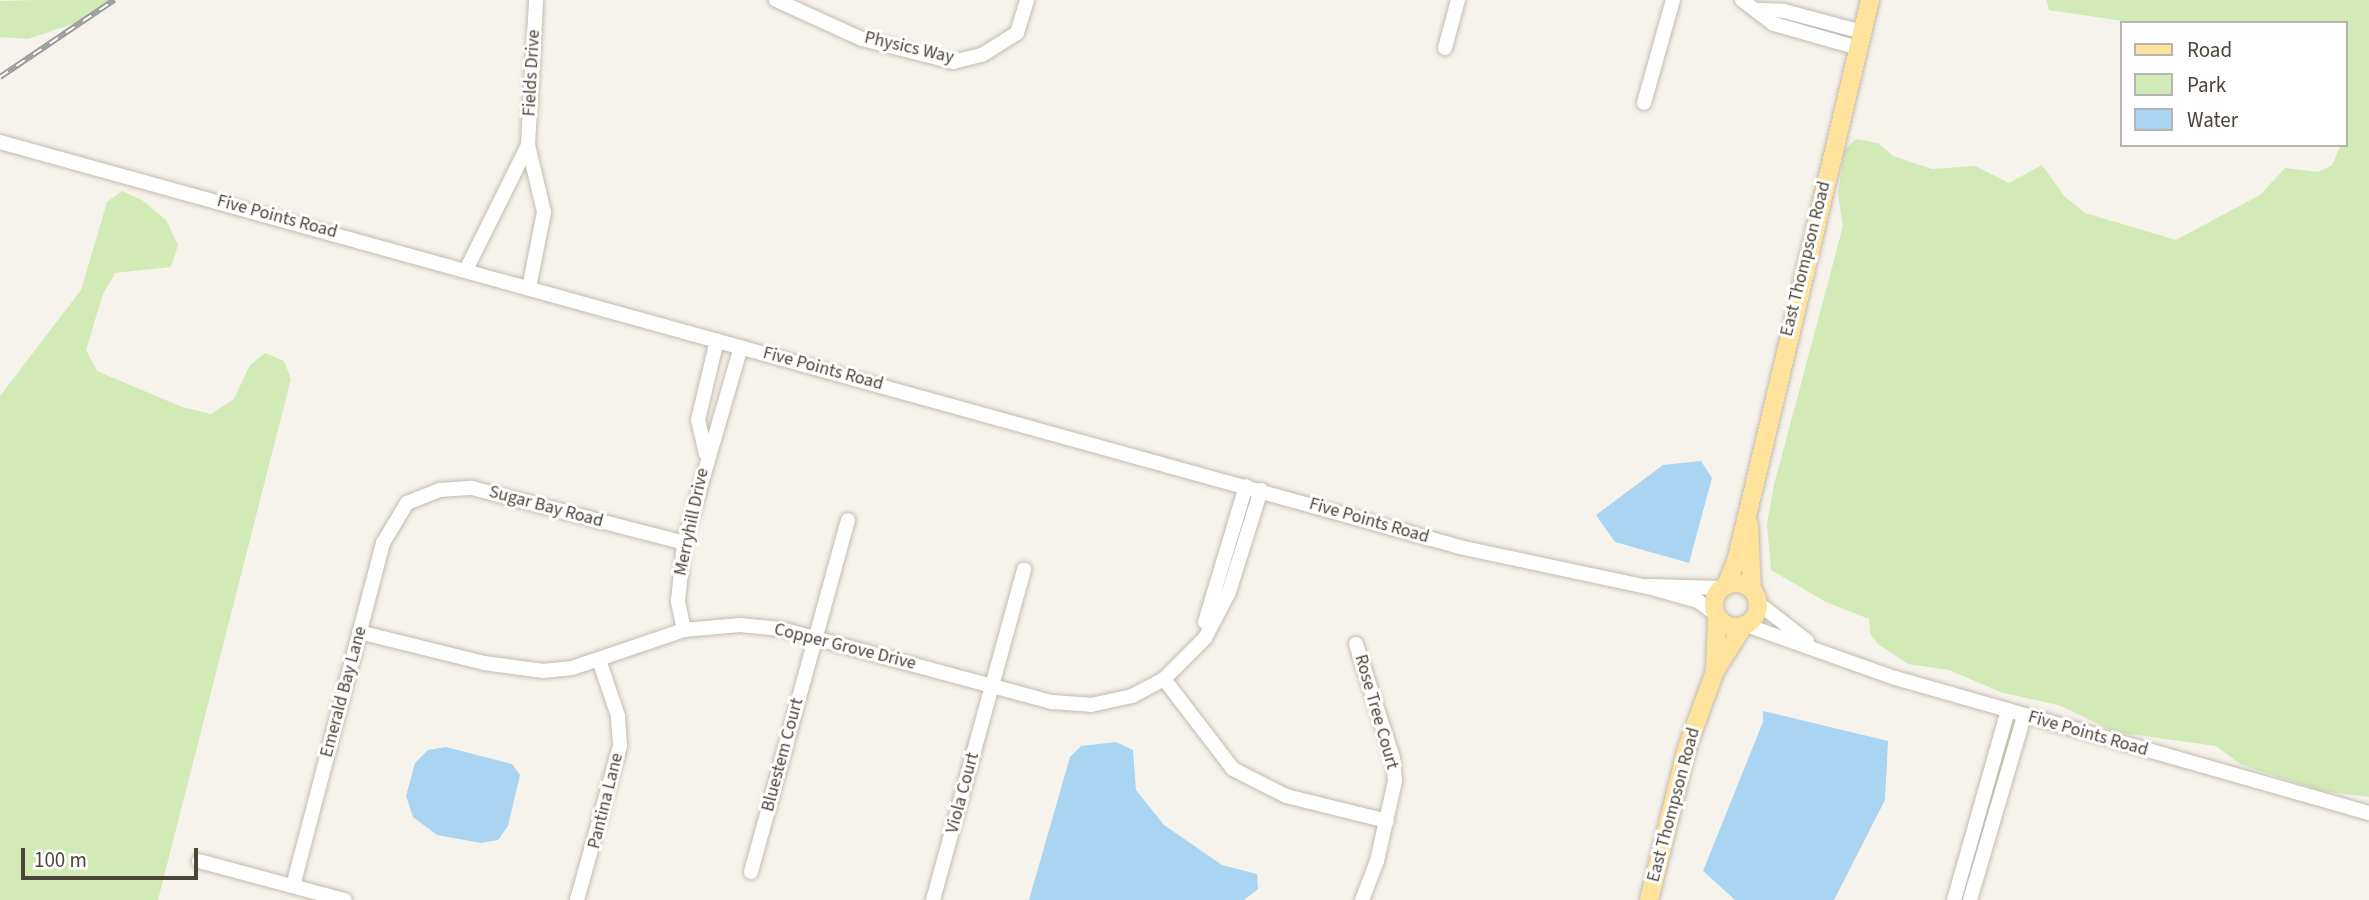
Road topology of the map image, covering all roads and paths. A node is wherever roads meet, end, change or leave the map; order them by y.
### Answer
1 (536, 0) edge
2 (776, 0) edge
3 (1027, 0) edge
4 (1458, 0) edge
5 (1673, 0) edge
6 (1742, 0) edge
7 (1870, 0) edge
8 (1860, 40) junction
9 (1445, 48) dead end
10 (1644, 103) dead end
11 (0, 142) edge
12 (528, 145) junction
13 (466, 271) junction
14 (530, 288) junction
15 (717, 340) junction
16 (741, 346) junction
17 (706, 456) junction
18 (1246, 486) junction
19 (1261, 490) junction
20 (407, 503) joint
21 (1745, 519) junction
22 (848, 520) dead end
23 (684, 543) junction
24 (1024, 569) dead end
25 (1724, 586) junction
26 (1648, 587) junction
27 (1755, 597) junction
28 (1716, 616) junction
29 (1745, 625) junction
30 (684, 630) junction
31 (359, 632) junction
32 (816, 638) junction
33 (1356, 644) dead end
34 (1810, 644) junction
35 (599, 660) junction
36 (1715, 671) junction
37 (1164, 679) junction
38 (992, 686) junction
39 (2008, 711) junction
40 (2024, 716) junction
41 (1983, 803) junction
42 (1998, 807) junction
43 (2369, 813) edge
44 (1387, 821) junction
45 (199, 861) dead end
46 (751, 872) dead end
47 (293, 886) junction
48 (345, 900) edge
49 (577, 900) edge
50 (933, 900) edge
51 (1362, 900) edge
52 (1649, 900) edge
53 (1954, 900) edge
54 (1970, 900) edge

1 - 12 street, Fields Drive
2 - 3 street, Physics Way
4 - 9 street
5 - 10 street
6 - 8 street
7 - 8 main road, East Thompson Road
8 - 21 main road, East Thompson Road
11 - 13 street, Five Points Road
12 - 13 street, Fields Drive
12 - 14 street, Fields Drive
13 - 14 street, Five Points Road
14 - 15 street, Five Points Road
15 - 16 street, Five Points Road
15 - 17 street, Merryhill Drive
16 - 17 street, Merryhill Drive
16 - 18 street, Five Points Road
17 - 23 street, Merryhill Drive
18 - 19 street, Five Points Road
18 - 37 street, Copper Grove Drive
19 - 26 street, Five Points Road
19 - 37 street, Copper Grove Drive
20 - 23 street, Sugar Bay Road
20 - 31 street, Emerald Bay Lane
21 - 25 main road, East Thompson Road
21 - 27 main road, East Thompson Road
22 - 32 street, Bluestem Court
23 - 30 street, Merryhill Drive
24 - 38 street, Viola Court
25 - 26 street, Five Points Road
25 - 27 main road
25 - 28 main road
26 - 28 street, Five Points Road
27 - 29 main road
27 - 34 street, Five Points Road
28 - 29 main road
28 - 36 main road, East Thompson Road
29 - 34 street, Five Points Road
29 - 36 main road, East Thompson Road
30 - 32 street, Copper Grove Drive
30 - 35 street, Copper Grove Drive
31 - 35 street, Copper Grove Drive
31 - 47 street, Emerald Bay Lane
32 - 38 street, Copper Grove Drive
32 - 46 street, Bluestem Court
33 - 44 street, Rose Tree Court
34 - 39 street, Five Points Road
35 - 49 street, Pantina Lane
36 - 52 main road, East Thompson Road
37 - 38 street, Copper Grove Drive
37 - 44 street
38 - 50 street, Viola Court
39 - 40 street, Five Points Road
39 - 41 street
40 - 42 street
40 - 43 street, Five Points Road
41 - 42 street
41 - 53 street
42 - 54 street
44 - 51 street, Rose Tree Court
45 - 47 street
47 - 48 street

